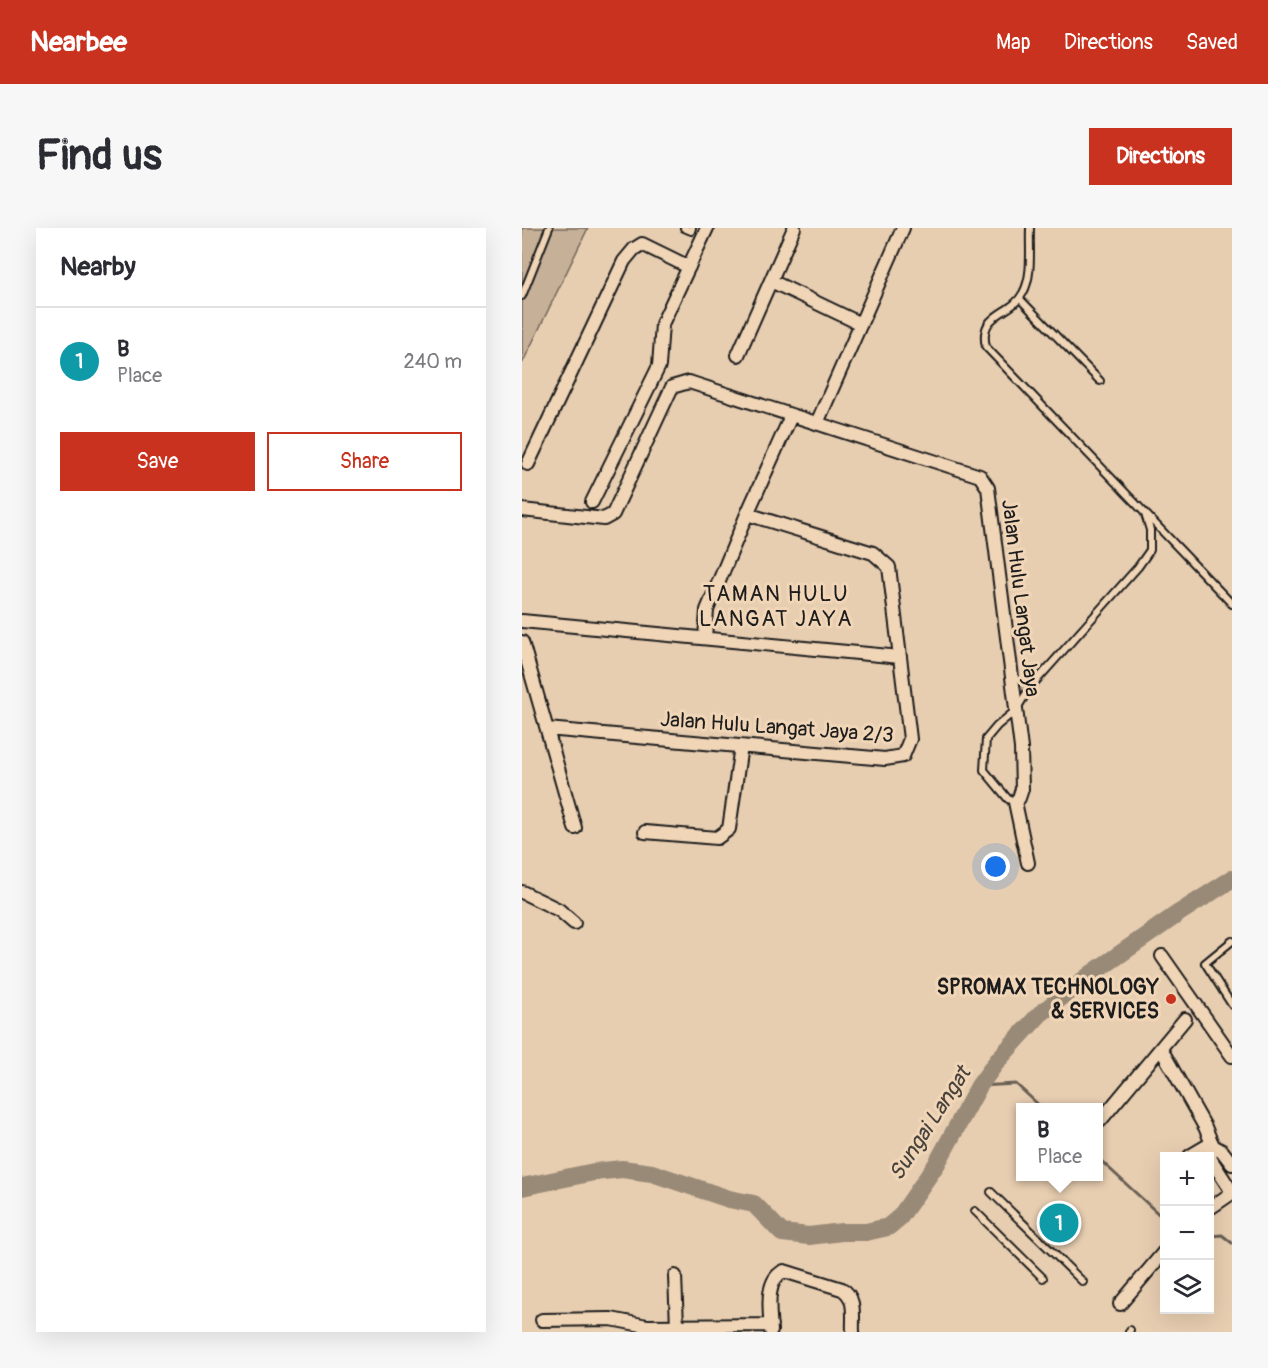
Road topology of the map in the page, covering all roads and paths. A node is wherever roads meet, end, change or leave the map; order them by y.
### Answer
1 (549, 228) edge
2 (684, 228) edge
3 (692, 228) edge
4 (707, 228) edge
5 (794, 228) edge
6 (903, 228) edge
7 (1030, 228) edge
8 (689, 267) junction
9 (771, 281) junction
10 (522, 296) edge
11 (1020, 299) junction
12 (861, 324) junction
13 (738, 355) dead end
14 (1100, 381) dead end
15 (791, 416) junction
16 (817, 423) junction
17 (528, 464) dead end
18 (592, 502) dead end
19 (522, 510) edge
20 (1144, 511) junction
21 (747, 514) junction
22 (1232, 604) edge
23 (522, 621) edge
24 (705, 638) junction
25 (522, 642) edge
26 (900, 657) junction
27 (1016, 710) junction
28 (547, 729) junction
29 (741, 746) junction
30 (1015, 802) junction
31 (575, 828) dead end
32 (645, 832) dead end
33 (1028, 863) dead end
34 (522, 892) edge
35 (574, 923) dead end
36 (1232, 941) edge
37 (1162, 956) dead end
38 (1232, 1005) edge
39 (1185, 1019) dead end
40 (1161, 1048) junction
41 (1232, 1056) edge
42 (1103, 1117) edge
43 (1212, 1144) junction
44 (1197, 1152) edge
45 (1232, 1164) edge
46 (992, 1192) dead end
47 (1232, 1192) edge
48 (1212, 1206) edge
49 (975, 1210) dead end
50 (1160, 1257) edge
51 (675, 1276) dead end
52 (1043, 1278) dead end
53 (1083, 1282) dead end
54 (1120, 1304) dead end
55 (542, 1320) dead end
56 (678, 1326) junction
57 (771, 1328) edge
58 (637, 1329) edge
59 (853, 1332) edge

1 - 10 lane
2 - 3 lane
4 - 8 street
5 - 9 street
6 - 12 street
7 - 11 lane
8 - 17 street
8 - 18 street
9 - 12 street
9 - 13 street
11 - 14 lane
11 - 20 lane
12 - 16 street
15 - 16 street, Jalan Hulu Langat Jaya
15 - 19 street, Jalan Hulu Langat Jaya
15 - 21 street
16 - 27 street, Jalan Hulu Langat Jaya
20 - 22 lane
20 - 27 lane
21 - 24 street
21 - 26 street
23 - 24 street
24 - 26 street
25 - 28 street
26 - 29 street, Jalan Hulu Langat Jaya 2/3
27 - 30 street, Jalan Hulu Langat Jaya
27 - 30 lane
28 - 29 street, Jalan Hulu Langat Jaya 2/3
28 - 31 street
29 - 32 street
30 - 33 street
34 - 35 street
36 - 38 lane
37 - 41 street
39 - 40 street
40 - 42 street
40 - 43 street
43 - 44 street
43 - 45 street
43 - 47 street
46 - 53 lane
47 - 48 street
49 - 52 lane
50 - 54 street
51 - 56 street
55 - 58 street
56 - 57 street
56 - 58 street
57 - 59 street

